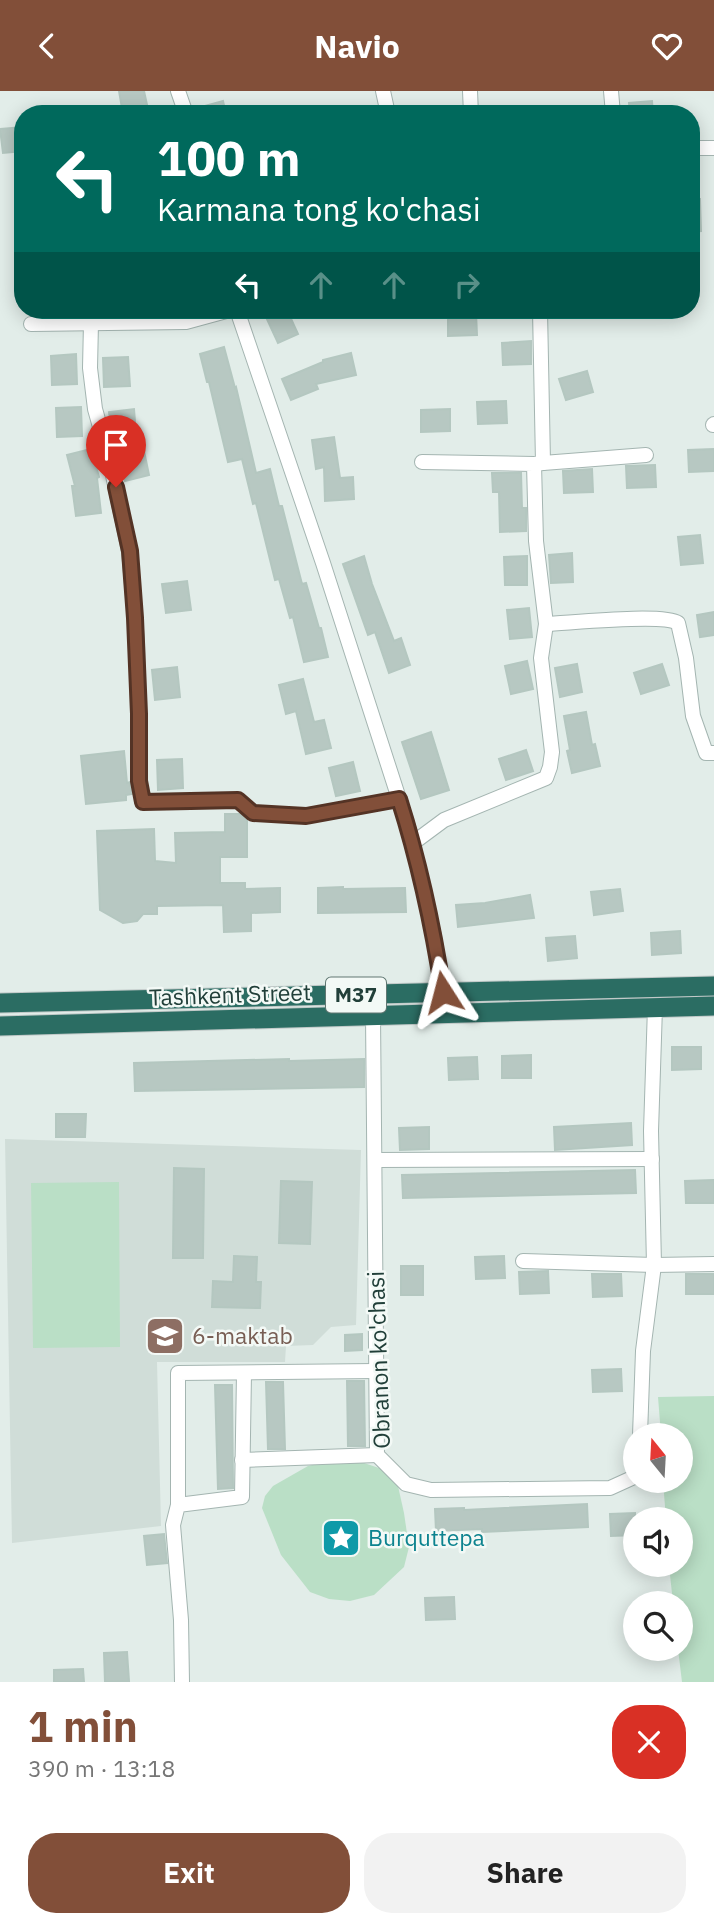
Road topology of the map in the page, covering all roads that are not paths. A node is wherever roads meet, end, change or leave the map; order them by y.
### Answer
1 (197, 319) edge
2 (240, 319) edge
3 (540, 319) edge
4 (91, 323) junction
5 (31, 324) dead end
6 (646, 455) dead end
7 (422, 462) dead end
8 (538, 464) junction
9 (546, 624) junction
10 (714, 753) edge
11 (399, 799) junction
12 (413, 843) junction
13 (714, 986) edge
14 (443, 992) junction
15 (0, 1003) edge
16 (714, 1006) edge
17 (655, 1007) junction
18 (373, 1016) junction
19 (0, 1026) edge
20 (652, 1159) junction
21 (375, 1160) junction
22 (523, 1261) dead end
23 (714, 1263) edge
24 (654, 1265) junction
25 (376, 1371) junction
26 (244, 1373) junction
27 (640, 1423) edge
28 (377, 1455) junction
29 (242, 1460) junction
30 (623, 1482) edge
31 (178, 1505) junction
32 (182, 1682) edge

1 - 4 street
2 - 11 street
3 - 8 street
4 - 5 street
4 - 11 street
6 - 8 street
7 - 8 street
8 - 9 street
9 - 10 street
9 - 12 street
11 - 12 street
12 - 14 street
13 - 14 highway, M37
14 - 15 highway, M37
16 - 17 highway, Tashkent Street / M37
17 - 18 highway, Tashkent Street / M37
17 - 20 street
18 - 19 highway, Tashkent Street / M37
18 - 21 street, Obranon ko'chasi
20 - 21 street
20 - 24 street
21 - 25 street, Obranon ko'chasi
22 - 24 street
23 - 24 street
24 - 27 street
25 - 26 street
25 - 28 street, Obranon ko'chasi
26 - 29 street
26 - 31 street
28 - 29 street
28 - 30 street, Obranon ko'chasi
29 - 31 street
31 - 32 street

